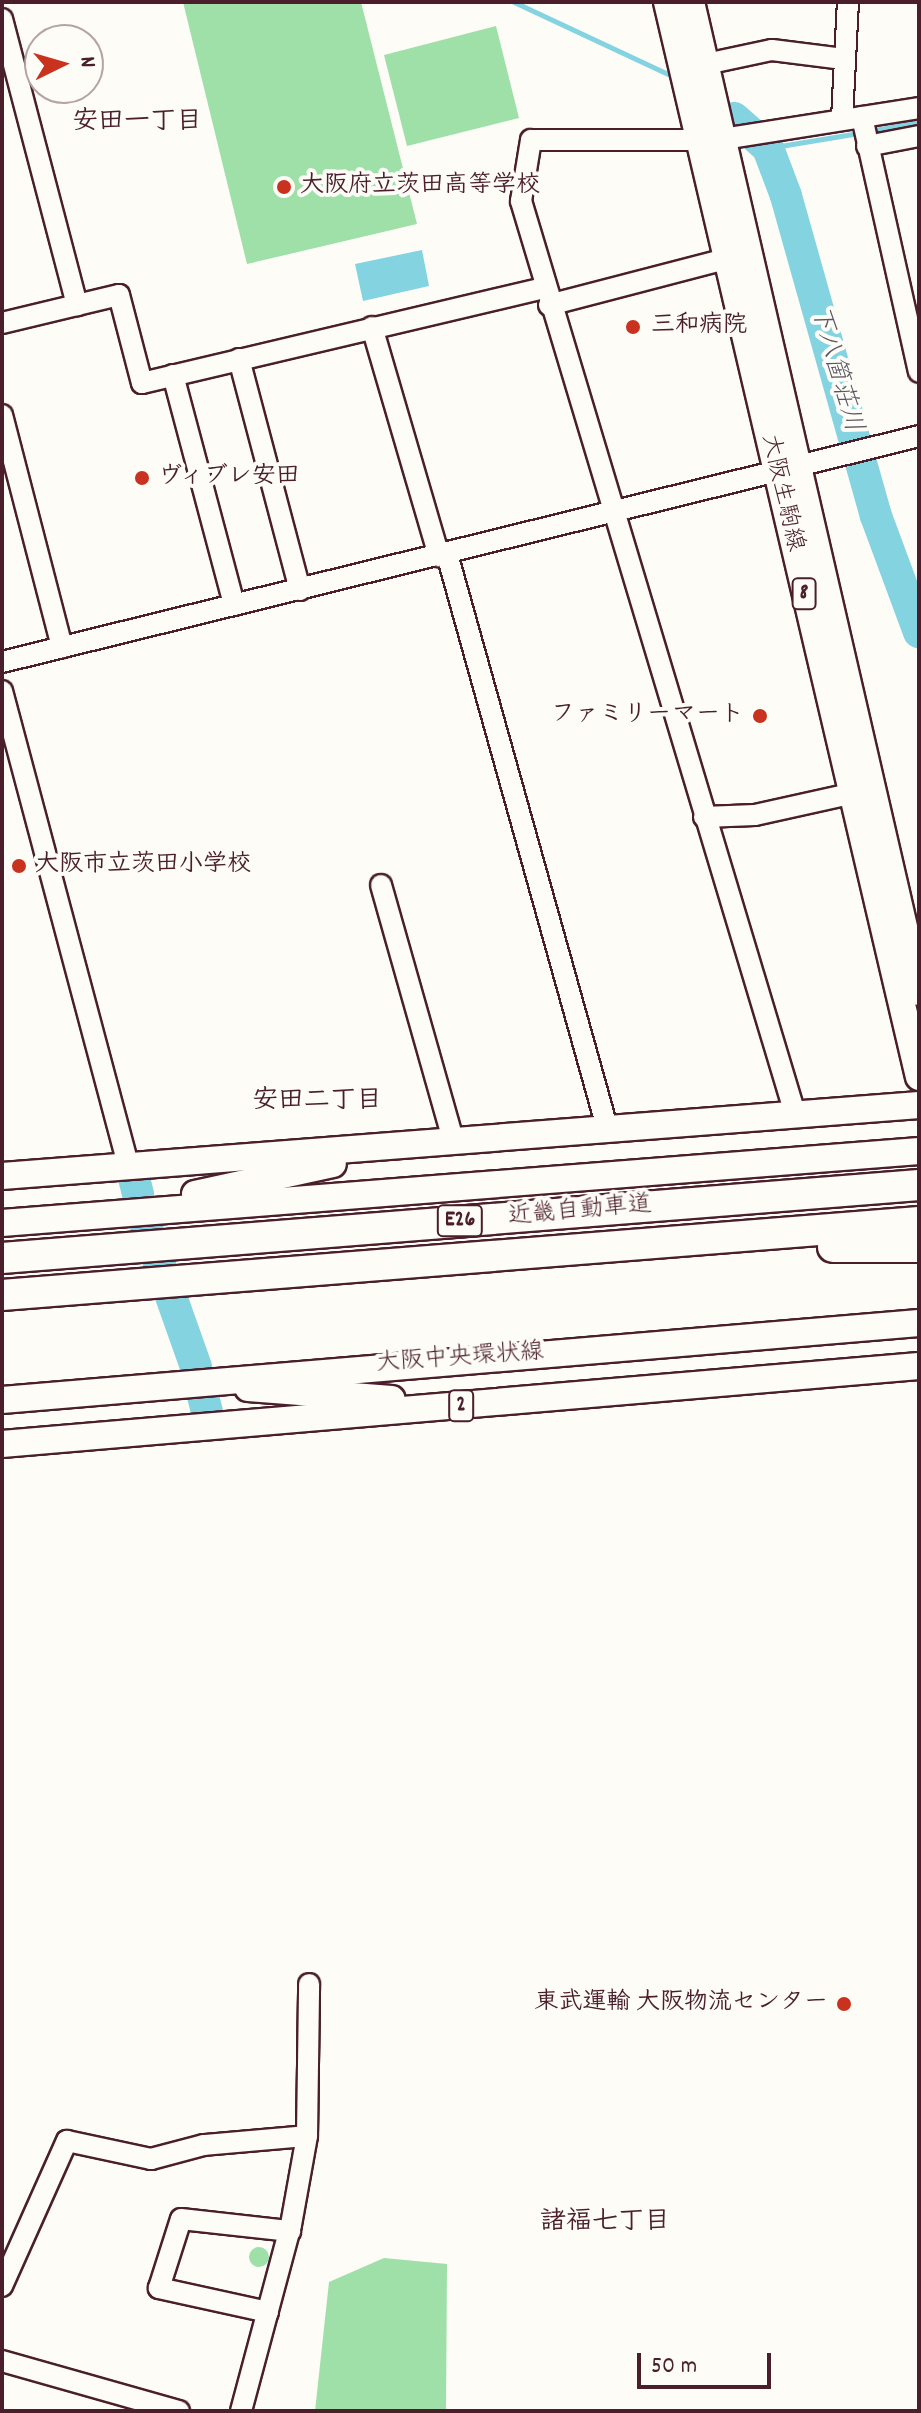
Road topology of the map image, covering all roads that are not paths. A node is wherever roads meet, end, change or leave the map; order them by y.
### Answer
1 (667, 2) edge
2 (691, 2) edge
3 (848, 2) edge
4 (2, 20) edge
5 (843, 59) junction
6 (698, 66) junction
7 (919, 108) edge
8 (860, 129) junction
9 (724, 136) junction
10 (919, 136) edge
11 (725, 259) junction
12 (547, 296) junction
13 (77, 305) junction
14 (2, 323) edge
15 (372, 327) junction
16 (239, 359) junction
17 (919, 372) edge
18 (173, 375) junction
19 (2, 415) edge
20 (919, 436) edge
21 (788, 470) junction
22 (614, 513) junction
23 (443, 555) junction
24 (300, 590) junction
25 (234, 605) junction
26 (62, 647) junction
27 (2, 662) edge
28 (2, 691) edge
29 (850, 794) junction
30 (704, 817) junction
31 (381, 885) dead end
32 (919, 992) edge
33 (919, 1077) edge
34 (919, 1105) edge
35 (796, 1117) junction
36 (608, 1131) junction
37 (454, 1143) junction
38 (919, 1151) edge
39 (128, 1165) junction
40 (2, 1176) edge
41 (919, 1185) edge
42 (10, 1221) edge
43 (919, 1222) edge
44 (919, 1247) edge
45 (2, 1258) edge
46 (366, 1266) junction
47 (2, 1295) edge
48 (919, 1323) edge
49 (919, 1366) edge
50 (209, 1384) junction
51 (2, 1400) edge
52 (460, 1407) junction
53 (2, 1444) edge
54 (309, 1984) dead end
55 (307, 2136) junction
56 (290, 2231) junction
57 (2, 2286) edge
58 (268, 2312) junction
59 (2, 2361) edge
60 (179, 2411) edge
61 (241, 2411) edge

1 - 6 main road, 大阪生駒線 / 8
2 - 6 main road, 大阪生駒線 / 8
3 - 5 street
4 - 13 street
5 - 6 street
5 - 8 street
6 - 9 main road, 大阪生駒線 / 8
6 - 9 main road, 大阪生駒線 / 8
7 - 8 street
8 - 9 street
8 - 10 street
8 - 17 street
9 - 11 main road, 大阪生駒線 / 8
9 - 12 street
9 - 21 main road, 大阪生駒線 / 8
11 - 12 street
11 - 21 main road, 大阪生駒線 / 8
12 - 15 street
12 - 22 street
13 - 14 street
13 - 18 street
15 - 16 street
15 - 23 street
16 - 18 street
16 - 24 street
18 - 25 street
19 - 26 street
20 - 21 street
21 - 22 street
21 - 29 main road, 大阪生駒線 / 8
21 - 32 main road, 大阪生駒線 / 8
22 - 23 street
22 - 30 street
23 - 24 street
23 - 36 street
24 - 25 street
25 - 26 street
26 - 27 street
28 - 39 street
29 - 30 street
29 - 33 main road, 大阪生駒線 / 8
30 - 35 street
31 - 37 street
34 - 35 main road
35 - 36 main road
36 - 37 main road
37 - 39 main road
37 - 42 main road
38 - 42 main road
39 - 40 main road
41 - 45 highway, 近畿自動車道 / E26
43 - 46 highway, 近畿自動車道 / E26
44 - 46 highway
46 - 47 highway, 近畿自動車道 / E26
48 - 50 main road, 大阪中央環状線 / 2
49 - 52 main road, 2
50 - 51 main road, 大阪中央環状線 / 2
50 - 52 main road
52 - 53 main road, 2
54 - 55 street
55 - 56 street
55 - 57 street
56 - 58 street
56 - 58 street
58 - 61 street
59 - 60 street

